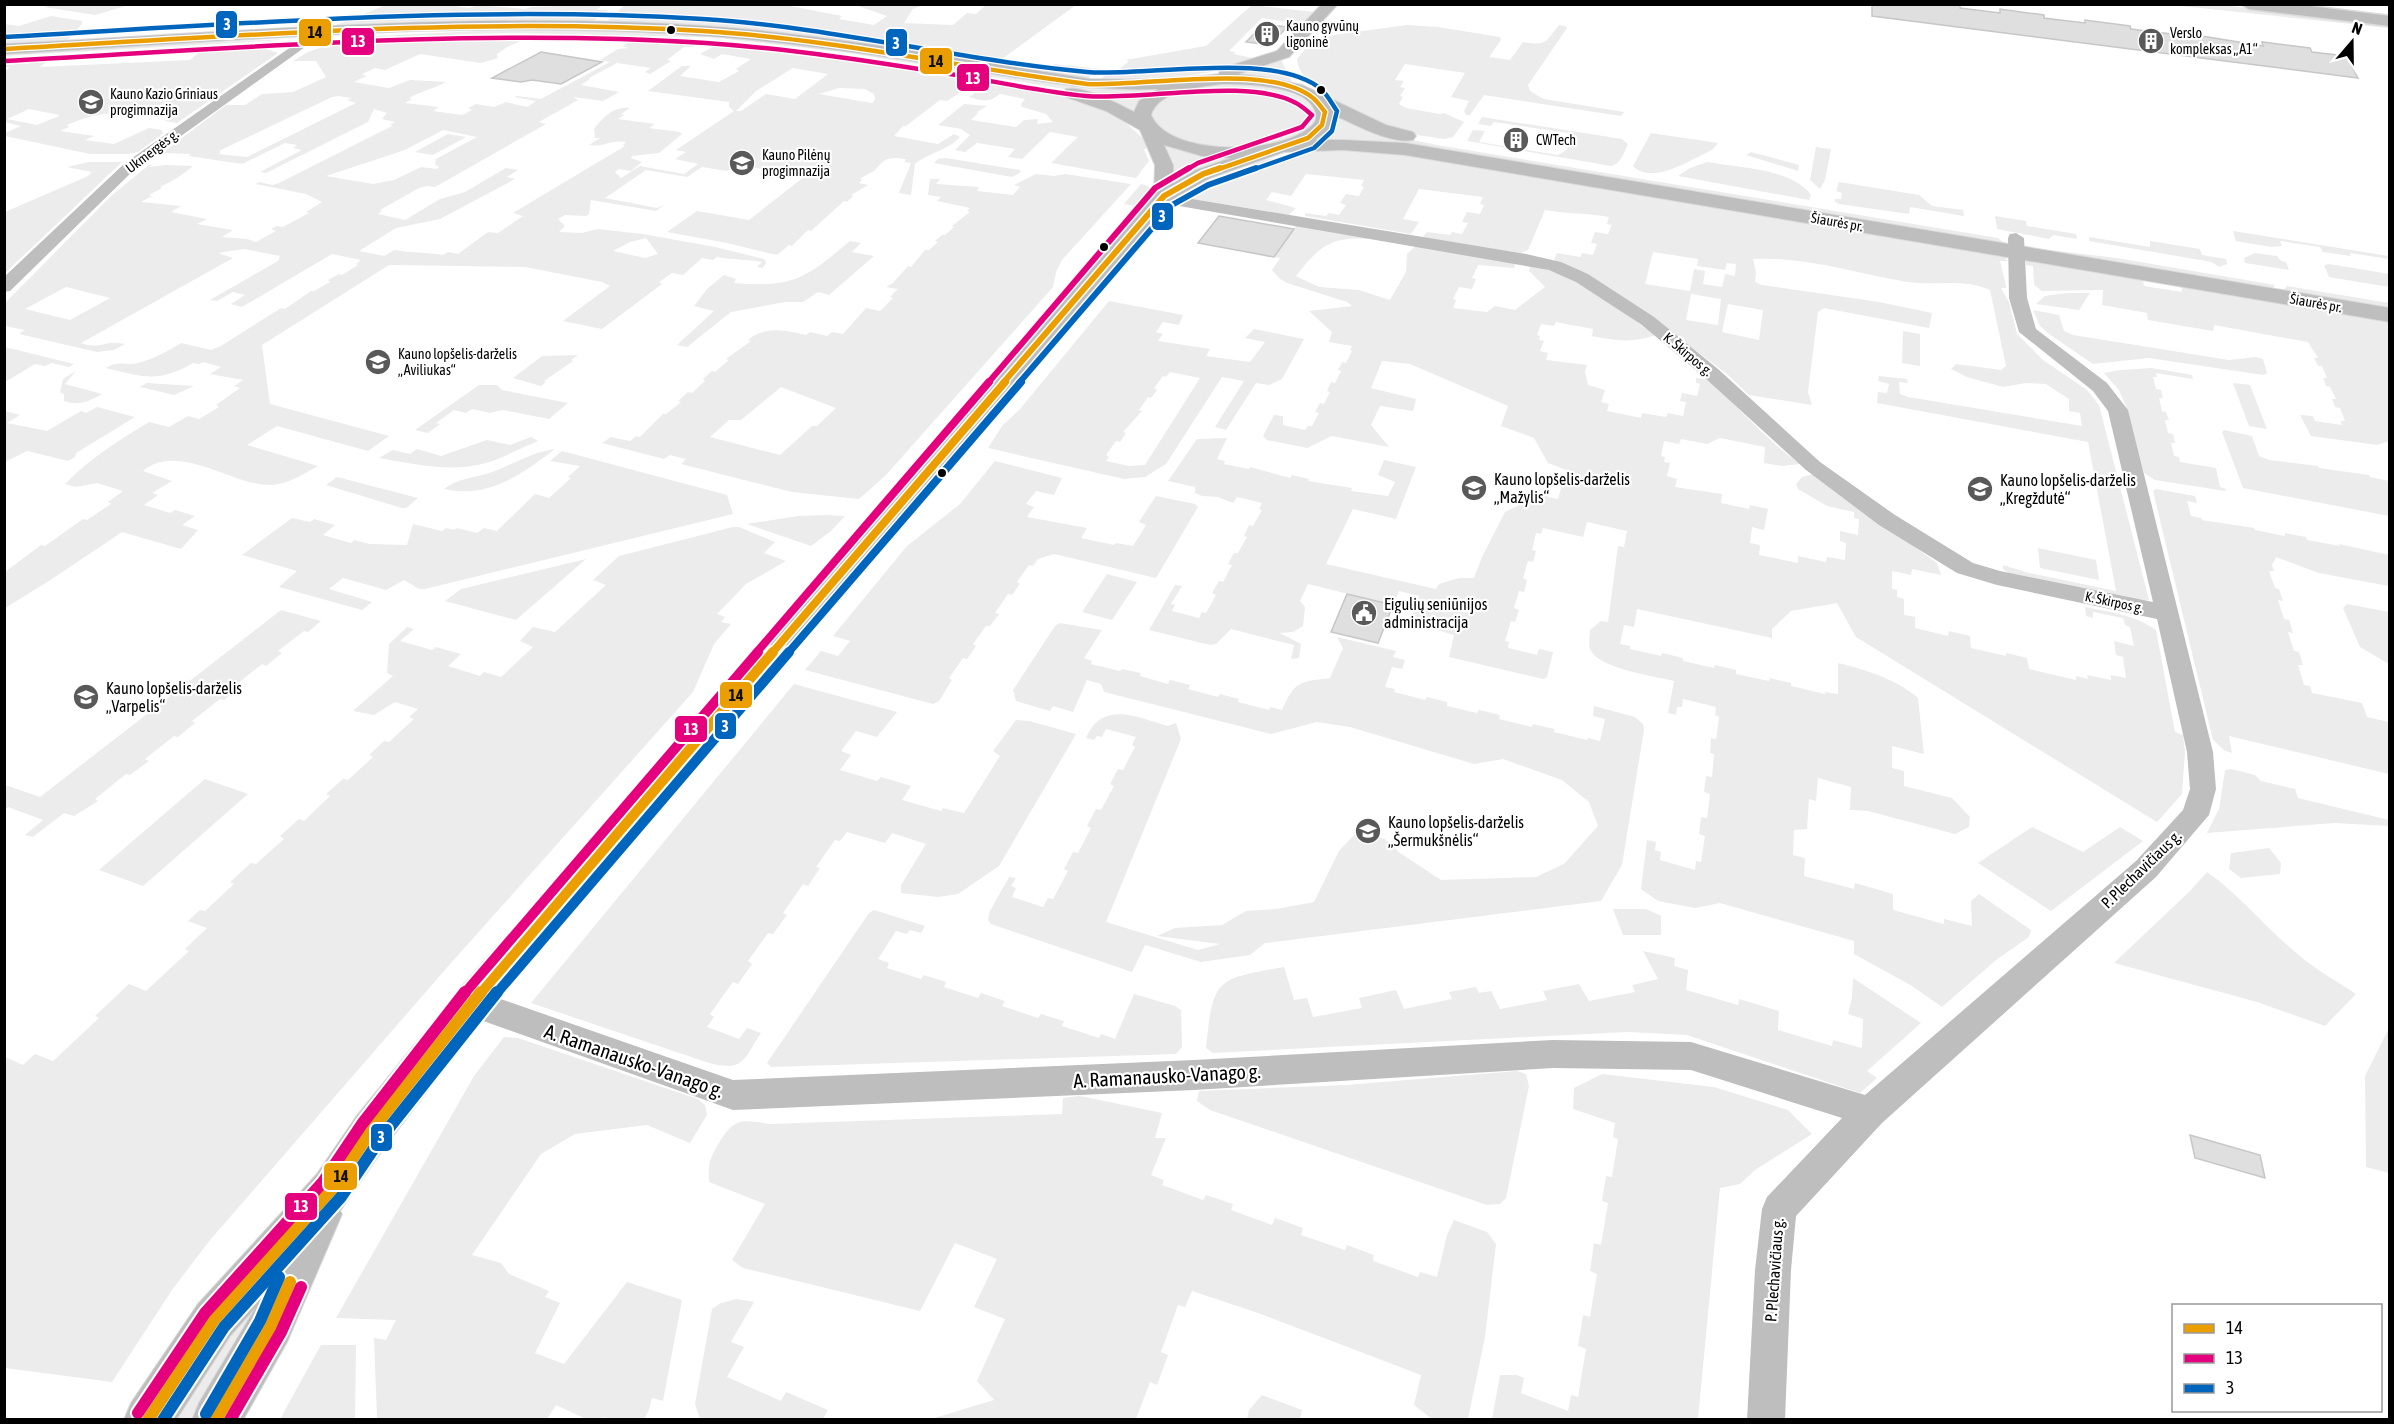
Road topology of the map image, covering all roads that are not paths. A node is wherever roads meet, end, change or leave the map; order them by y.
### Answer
1 (1331, 4) edge
2 (2249, 4) edge
3 (2329, 4) edge
4 (2390, 11) edge
5 (2390, 21) edge
6 (714, 37) junction
7 (309, 39) junction
8 (4, 49) edge
9 (1283, 54) junction
10 (4, 58) edge
11 (1201, 81) junction
12 (1313, 98) junction
13 (1148, 128) junction
14 (1280, 148) junction
15 (1163, 197) junction
16 (2016, 245) junction
17 (4, 288) edge
18 (2390, 300) edge
19 (2390, 315) edge
20 (2168, 613) junction
21 (472, 1003) junction
22 (1870, 1112) junction
23 (332, 1189) junction
24 (148, 1419) edge
25 (216, 1419) edge
26 (1766, 1419) edge

1 - 9 main road
2 - 5 highway
3 - 4 highway
6 - 7 main road
6 - 11 main road
6 - 13 main road
7 - 8 main road
7 - 10 main road
7 - 17 street, Ukmergės g.
9 - 11 main road
9 - 12 main road
11 - 12 main road, Šiaurės pr.
11 - 13 main road
12 - 14 main road
12 - 16 main road, Šiaurės pr.
13 - 14 main road
13 - 15 main road
14 - 15 main road
14 - 16 main road, Šiaurės pr.
15 - 20 street, K. Škirpos g.
15 - 21 main road
16 - 18 main road, Šiaurės pr.
16 - 19 main road, Šiaurės pr.
16 - 20 street, P. Plechavičiaus g.
20 - 22 street, P. Plechavičiaus g.
21 - 22 street, A. Ramanausko-Vanago g.
21 - 23 main road
22 - 26 street, P. Plechavičiaus g.
23 - 24 main road
23 - 25 main road

